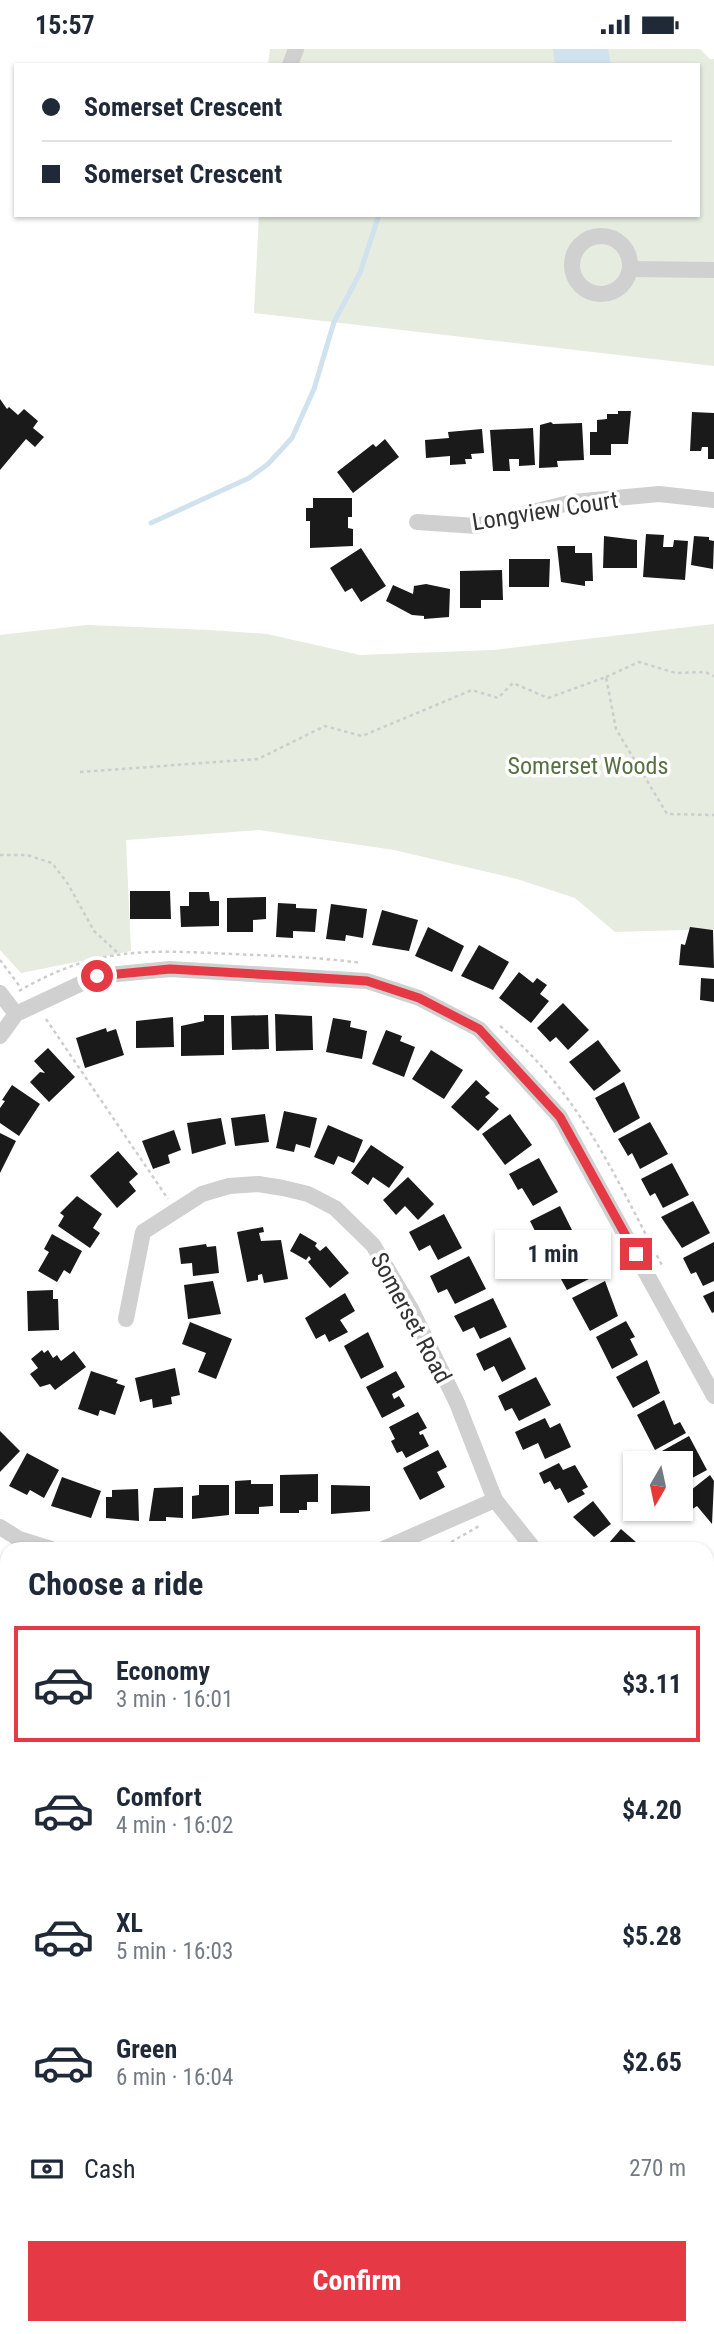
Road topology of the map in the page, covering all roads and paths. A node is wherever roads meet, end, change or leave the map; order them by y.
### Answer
1 (630, 269) dead end
2 (714, 270) edge
3 (714, 500) edge
4 (417, 522) dead end
5 (714, 676) edge
6 (606, 677) junction
7 (80, 772) dead end
8 (714, 815) edge
9 (0, 855) edge
10 (118, 953) junction
11 (0, 960) edge
12 (371, 964) dead end
13 (21, 989) junction
14 (8, 1003) edge
15 (41, 1012) dead end
16 (494, 1021) dead end
17 (0, 1035) edge
18 (170, 1202) dead end
19 (664, 1269) dead end
20 (126, 1319) dead end
21 (714, 1396) edge
22 (495, 1500) junction
23 (481, 1525) dead end
24 (0, 1527) edge
25 (29, 1542) edge
26 (399, 1542) edge
27 (451, 1542) edge
28 (528, 1542) edge

1 - 2 street
3 - 4 street, Longview Court
5 - 6 path
6 - 7 path
6 - 8 path
9 - 10 path
10 - 12 path
10 - 13 path
11 - 13 path
13 - 14 path
14 - 17 street
14 - 21 street
15 - 18 path
16 - 19 path
20 - 22 street, Somerset Road
22 - 26 street
22 - 28 street, Somerset Road
23 - 27 path
24 - 25 street

